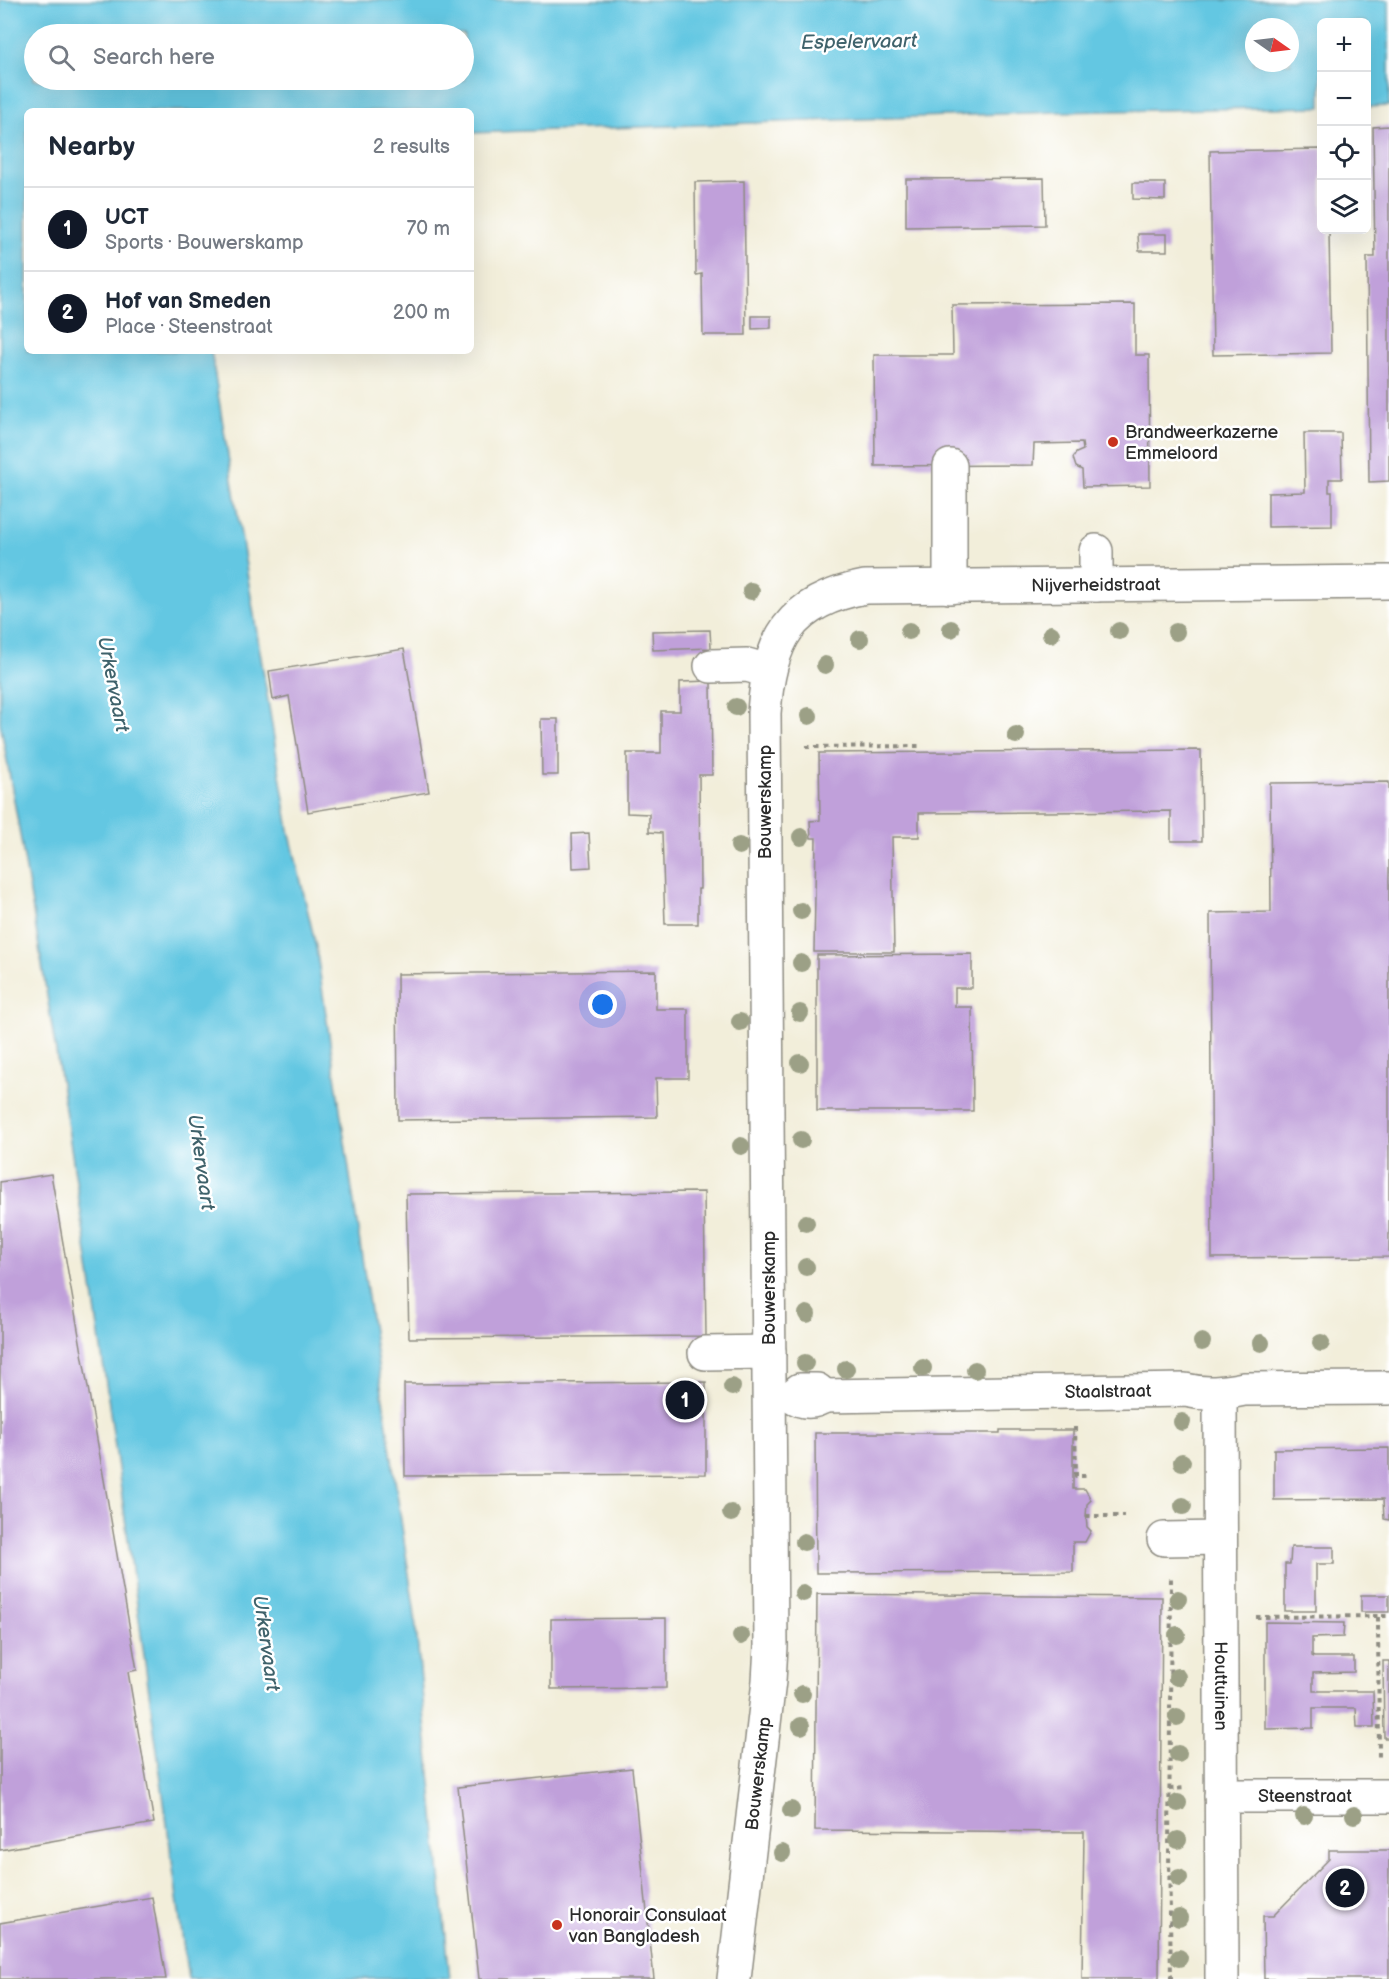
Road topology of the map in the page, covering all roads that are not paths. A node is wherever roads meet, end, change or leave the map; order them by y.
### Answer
1 (950, 466) dead end
2 (1096, 551) dead end
3 (1389, 582) edge
4 (1096, 585) junction
5 (950, 587) junction
6 (808, 608) joint
7 (711, 666) dead end
8 (769, 671) junction
9 (769, 1352) junction
10 (705, 1353) dead end
11 (1389, 1388) edge
12 (1220, 1394) junction
13 (795, 1396) junction
14 (1220, 1538) junction
15 (1164, 1539) dead end
16 (1221, 1796) junction
17 (1389, 1796) edge
18 (734, 1979) edge
19 (1222, 1979) edge

1 - 5 street
2 - 4 street
3 - 4 street, Nijverheidstraat
4 - 5 street, Nijverheidstraat
5 - 6 street, Nijverheidstraat
6 - 8 street, Bouwerskamp
7 - 8 street
8 - 9 street, Bouwerskamp
9 - 10 street
9 - 13 street, Bouwerskamp
11 - 12 street, Staalstraat
12 - 13 street, Staalstraat
12 - 14 street, Houttuinen
13 - 18 street, Bouwerskamp
14 - 15 street
14 - 16 street, Houttuinen
16 - 17 street, Steenstraat
16 - 19 street, Houttuinen

